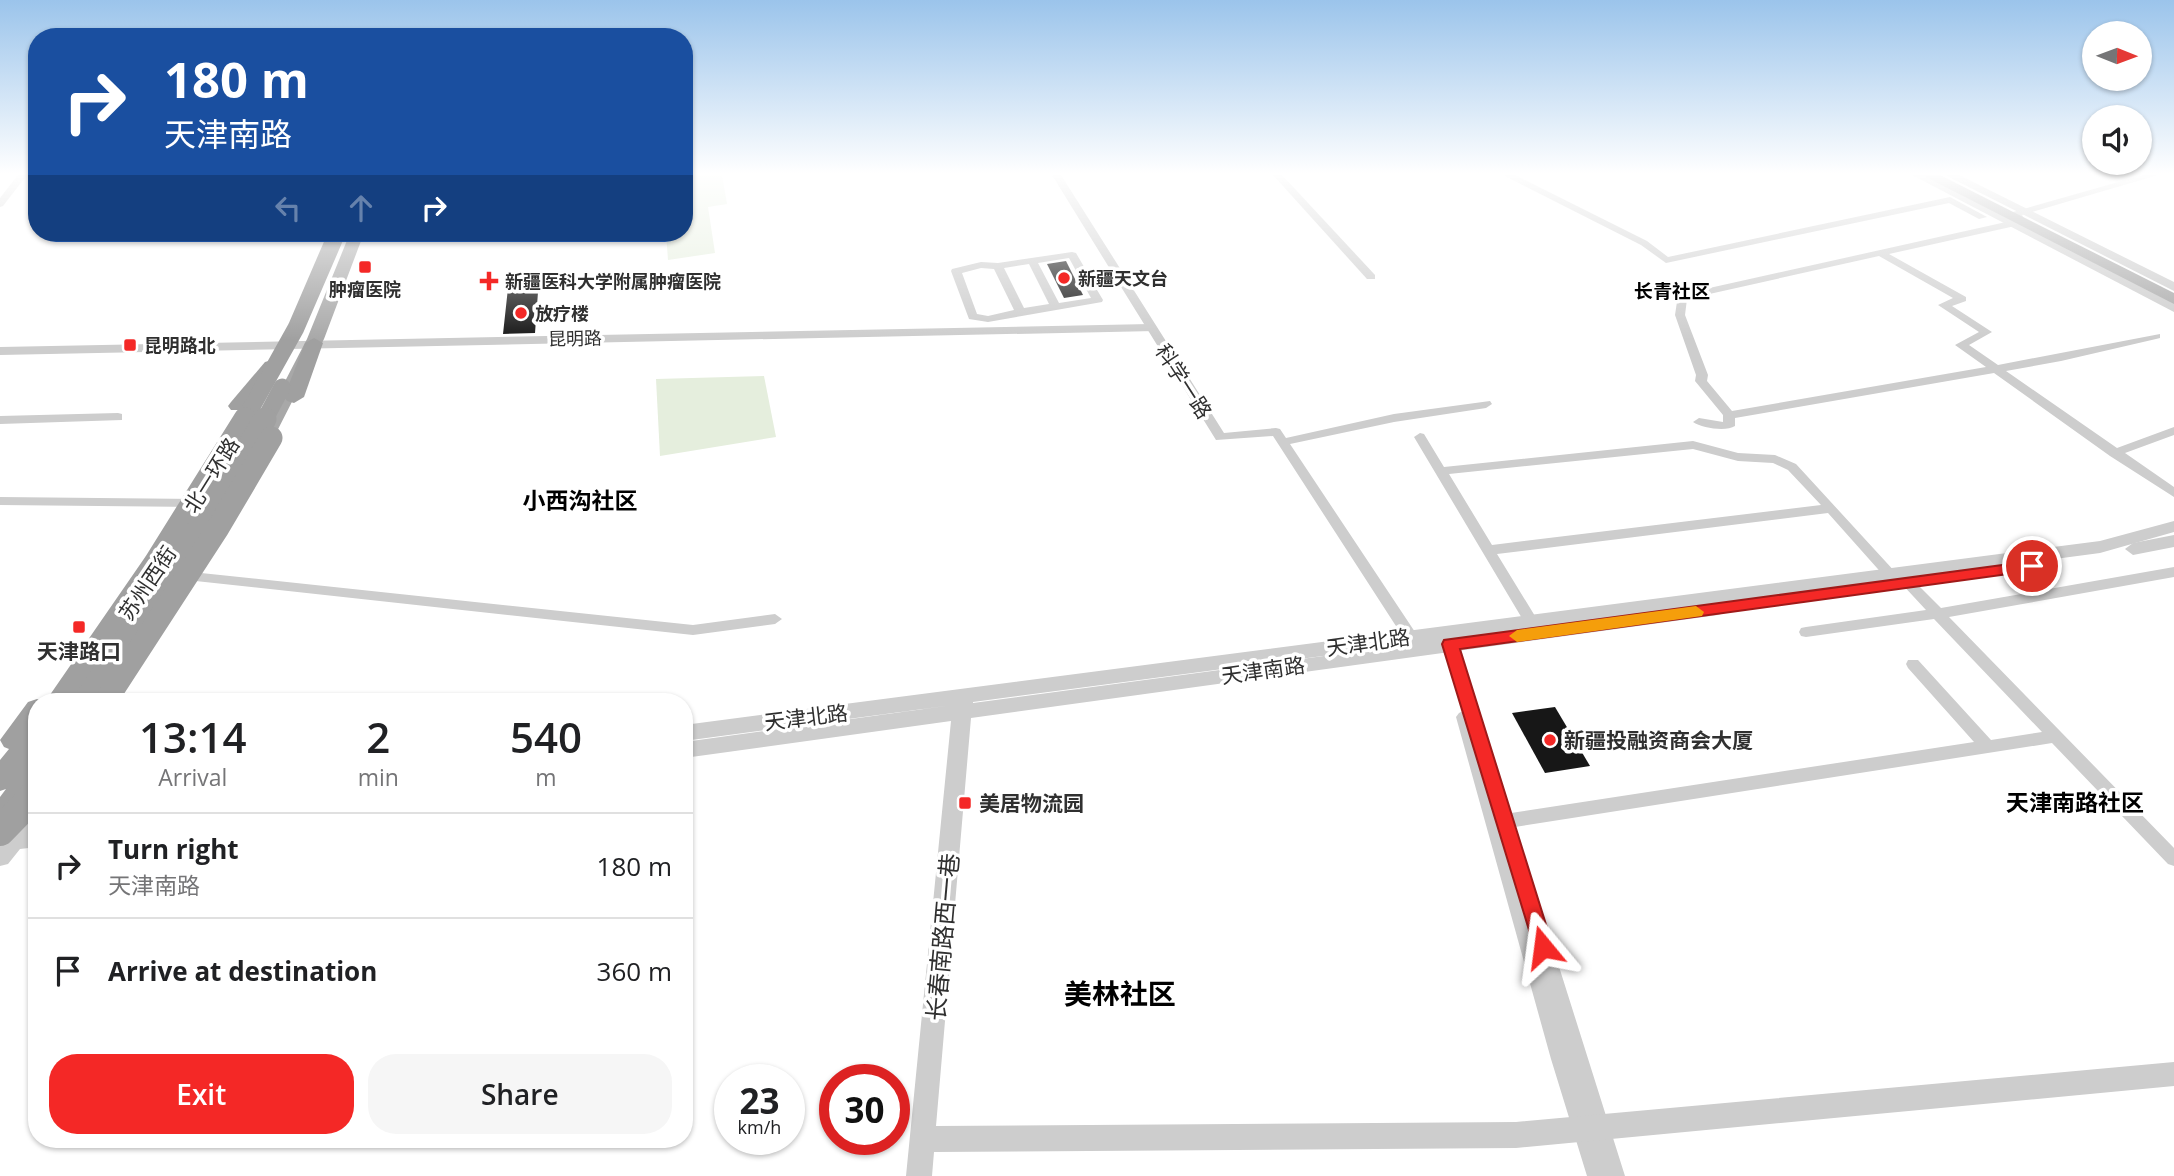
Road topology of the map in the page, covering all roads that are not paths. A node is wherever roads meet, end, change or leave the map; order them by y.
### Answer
1 (1090, 230) edge
2 (1328, 230) edge
3 (1618, 230) edge
4 (1808, 230) edge
5 (1973, 230) edge
6 (2039, 230) edge
7 (2041, 230) edge
8 (2042, 230) edge
9 (2044, 230) edge
10 (328, 242) edge
11 (333, 242) edge
12 (348, 242) edge
13 (354, 242) edge
14 (1882, 254) junction
15 (1032, 261) junction
16 (998, 266) junction
17 (1115, 271) junction
18 (1084, 276) junction
19 (1371, 277) dead end
20 (2174, 288) edge
21 (2174, 294) edge
22 (2174, 299) edge
23 (1055, 306) junction
24 (2174, 308) edge
25 (1020, 312) junction
26 (1150, 328) junction
27 (2156, 336) dead end
28 (314, 343) junction
29 (290, 345) junction
30 (0, 351) edge
31 (1996, 370) junction
32 (1486, 404) dead end
33 (1729, 415) junction
34 (118, 417) dead end
35 (0, 420) edge
36 (1699, 422) dead end
37 (2174, 431) edge
38 (1420, 437) dead end
39 (1283, 442) junction
40 (2114, 453) junction
41 (1442, 471) junction
42 (2174, 493) edge
43 (0, 501) edge
44 (201, 503) junction
45 (1831, 509) junction
46 (2174, 526) edge
47 (2174, 541) edge
48 (1489, 550) junction
49 (2174, 572) edge
50 (1890, 574) junction
51 (177, 575) junction
52 (1908, 582) junction
53 (1937, 615) junction
54 (775, 619) dead end
55 (1531, 621) junction
56 (1574, 622) junction
57 (1806, 632) dead end
58 (1410, 636) junction
59 (1446, 645) junction
60 (1913, 664) dead end
61 (1252, 665) junction
62 (49, 693) edge
63 (66, 693) edge
64 (70, 693) edge
65 (90, 693) edge
66 (96, 693) edge
67 (112, 693) edge
68 (963, 704) junction
69 (28, 721) edge
70 (693, 732) edge
71 (2056, 736) junction
72 (28, 743) edge
73 (1985, 744) junction
74 (693, 749) edge
75 (28, 751) edge
76 (0, 757) edge
77 (0, 780) edge
78 (28, 785) edge
79 (0, 790) edge
80 (28, 792) edge
81 (28, 820) edge
82 (28, 820) edge
83 (1506, 821) junction
84 (2, 833) edge
85 (2166, 842) edge
86 (2174, 859) edge
87 (2174, 1074) edge
88 (1592, 1130) junction
89 (923, 1139) junction
90 (919, 1176) edge
91 (1598, 1176) edge
92 (1615, 1176) edge

1 - 17 street, 科学一路
2 - 19 street
3 - 4 street
5 - 14 street
6 - 24 street
7 - 22 main road
8 - 21 main road
9 - 20 street
10 - 29 main road, 苏州西街
11 - 63 highway, 北一环路, bridge
12 - 65 highway, 北一环路, bridge
13 - 28 main road, 苏州西街
14 - 31 street
14 - 33 street
15 - 16 street
15 - 18 street
15 - 23 street
16 - 25 street
16 - 25 street
17 - 18 street
17 - 26 street, 科学一路
18 - 23 street
23 - 25 street
26 - 28 street, 昆明路
26 - 39 street, 科学一路
27 - 31 street
28 - 29 street, 昆明路
28 - 51 main road, 苏州西街
28 - 67 highway, bridge
29 - 30 street, 昆明路
29 - 44 main road, 苏州西街
29 - 62 highway
31 - 33 street
31 - 40 street
32 - 39 street
33 - 36 street
34 - 35 street
37 - 40 street
38 - 41 street
39 - 58 street
40 - 42 street
41 - 45 street
41 - 48 street
43 - 44 street
44 - 64 main road, 苏州西街
45 - 48 street
45 - 50 street
46 - 50 street, 天津北路
47 - 52 street, 天津南路
48 - 55 street
49 - 53 street
50 - 56 street, 天津北路
51 - 54 street
51 - 66 main road, 苏州西街
52 - 53 street
52 - 56 street, 天津南路
53 - 57 street
53 - 71 street
55 - 56 street, 天津北路
55 - 58 street, 天津北路
56 - 59 street, 天津南路
58 - 61 street, 天津北路
59 - 61 street, 天津南路
59 - 83 street
59 - 88 street
60 - 73 street
61 - 68 street, 天津南路
68 - 70 street, 天津北路
68 - 74 street, 天津南路
68 - 89 street, 长春南路西一巷
69 - 76 highway
71 - 73 street
71 - 85 street
72 - 77 highway
73 - 83 street
75 - 79 main road
78 - 84 highway
80 - 84 main road
81 - 84 highway, bridge
82 - 84 street
83 - 88 street
85 - 86 street
87 - 88 street
88 - 89 street
88 - 91 street
88 - 92 street
89 - 90 street, 长春南路西一巷

